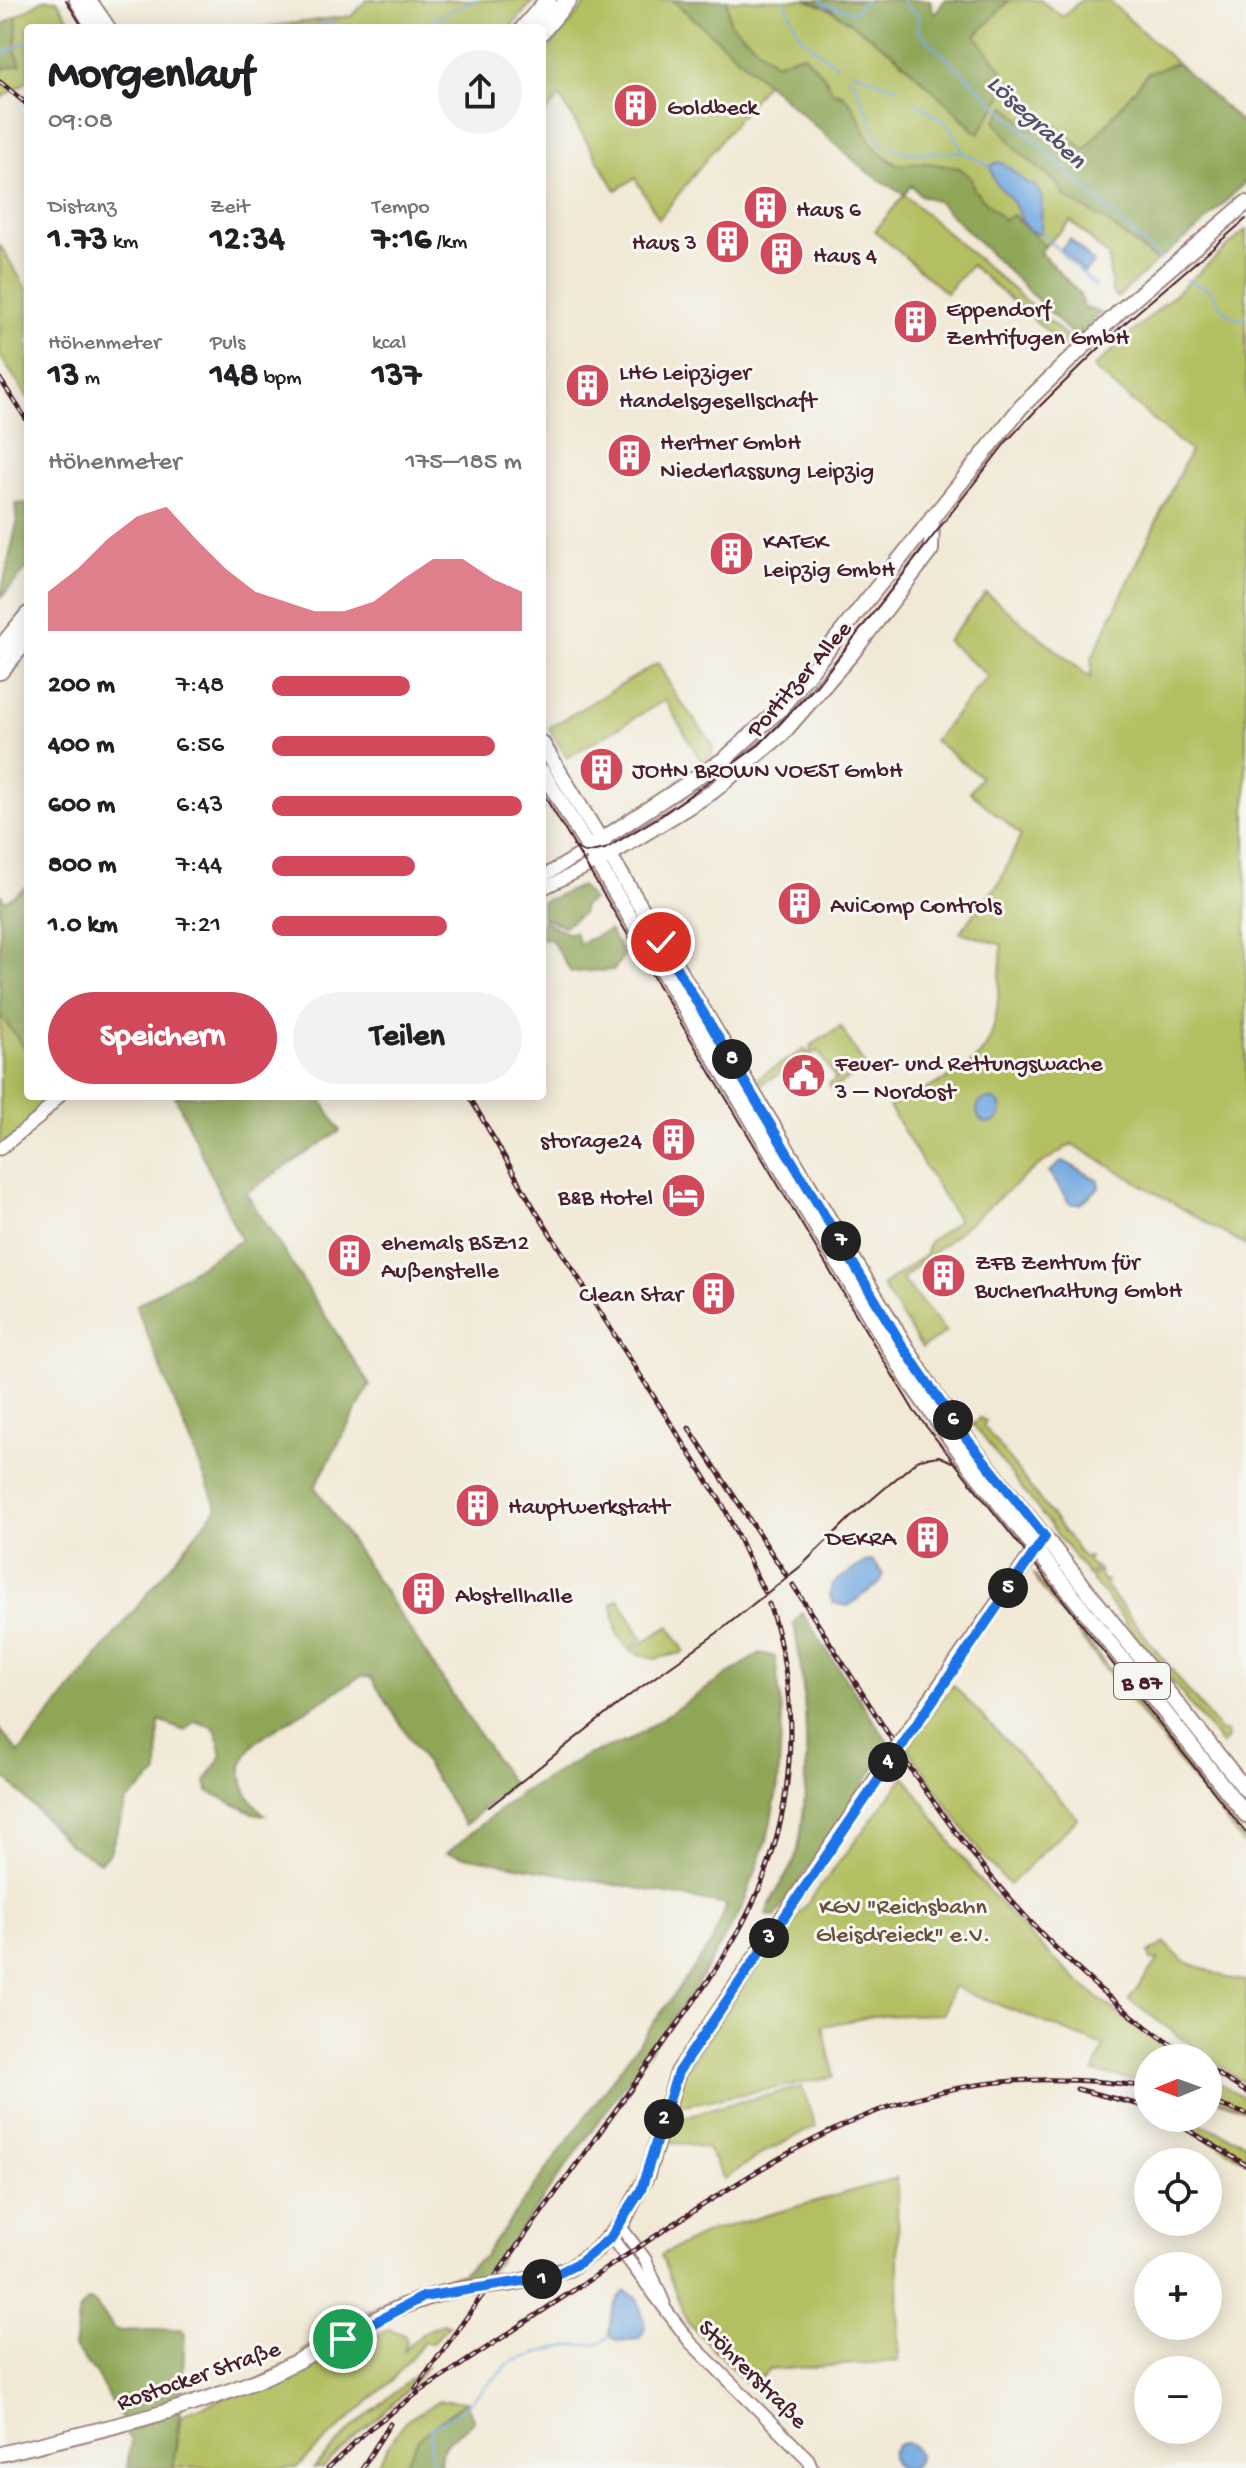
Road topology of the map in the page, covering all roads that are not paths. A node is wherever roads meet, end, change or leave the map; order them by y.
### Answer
1 (77, 0) edge
2 (89, 0) edge
3 (548, 0) edge
4 (568, 0) edge
5 (92, 24) edge
6 (105, 24) edge
7 (527, 24) edge
8 (546, 26) edge
9 (1246, 203) edge
10 (932, 517) junction
11 (24, 620) edge
12 (24, 643) edge
13 (0, 649) edge
14 (0, 671) edge
15 (546, 751) edge
16 (546, 777) edge
17 (594, 844) junction
18 (603, 859) junction
19 (546, 874) edge
20 (546, 887) edge
21 (55, 1100) edge
22 (0, 1149) edge
23 (1040, 1543) junction
24 (1246, 1790) edge
25 (1246, 1815) edge
26 (615, 2232) junction
27 (0, 2454) edge
28 (812, 2468) edge

1 - 5 main road
2 - 6 main road
3 - 7 highway
4 - 8 highway
9 - 10 main road, Portitzer Allee
10 - 17 main road, Portitzer Allee
10 - 18 main road, Portitzer Allee
11 - 13 highway
12 - 14 highway
15 - 17 main road, B 87
16 - 17 main road, B 87
17 - 18 main road, B 87
17 - 19 street
18 - 20 street
18 - 23 main road, B 87
21 - 22 street
23 - 24 main road, B 87
23 - 25 main road, B 87
23 - 26 main road, Rostocker Straße
26 - 27 main road, Rostocker Straße, bridge
26 - 28 street, Stöhrerstraße

